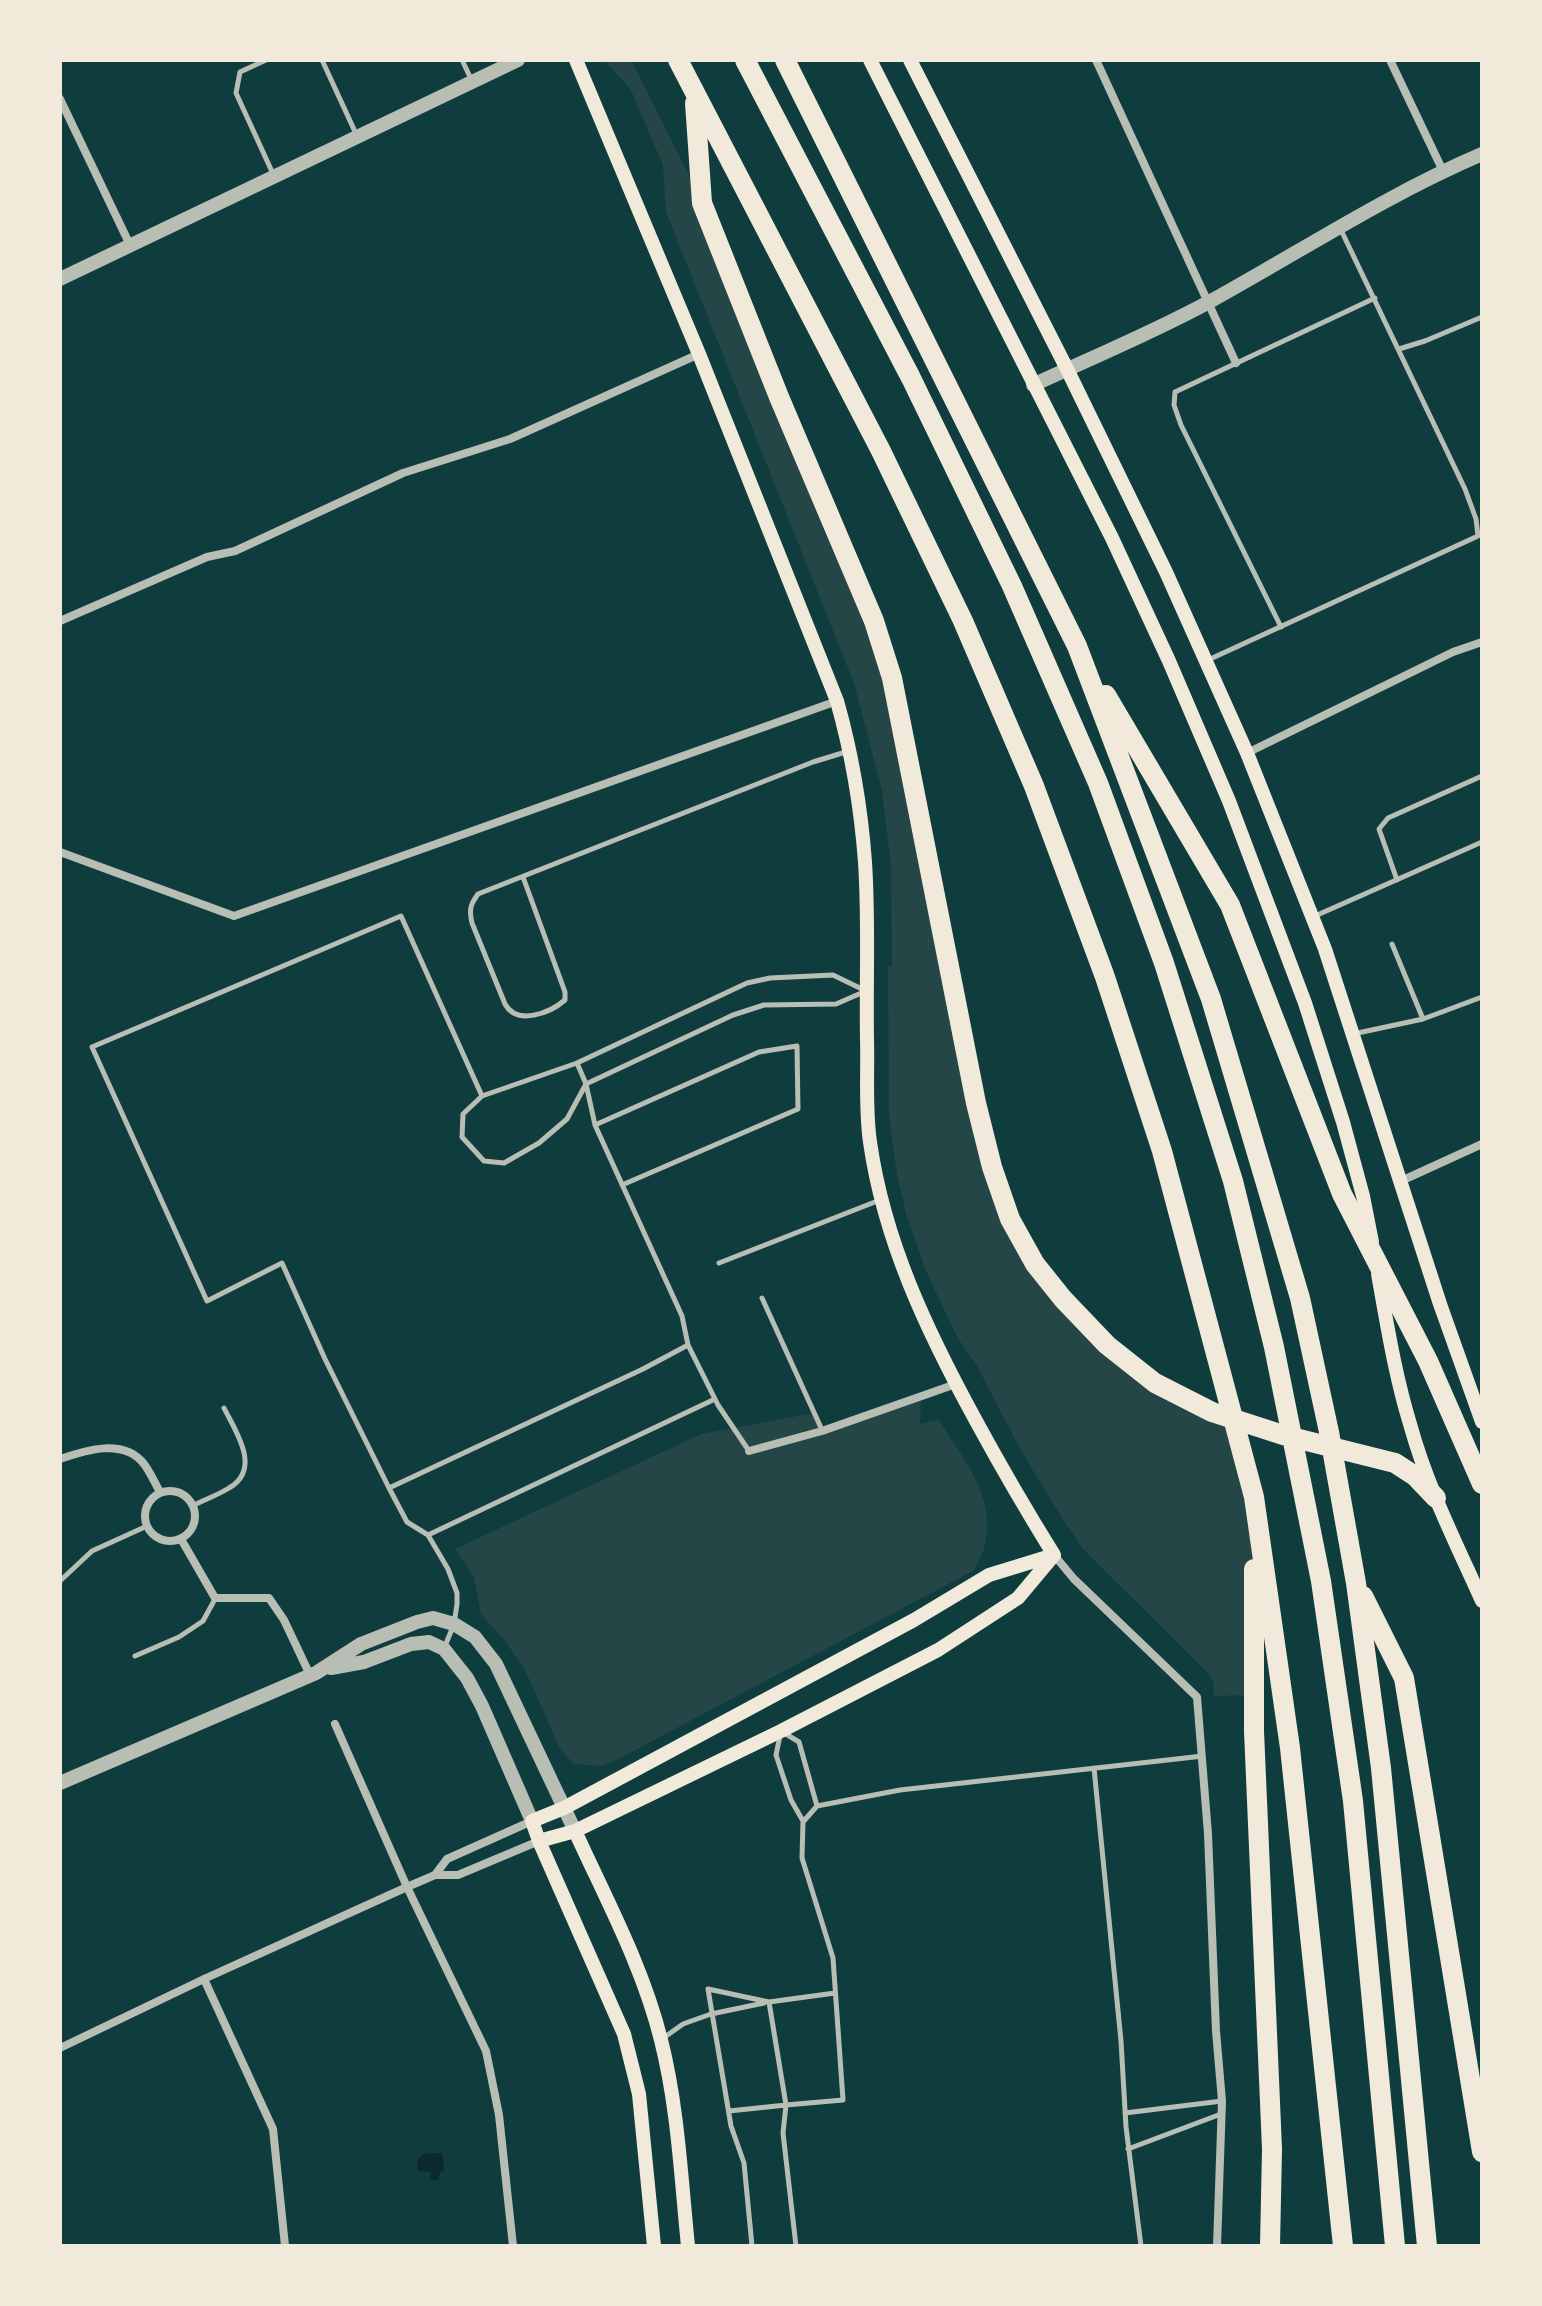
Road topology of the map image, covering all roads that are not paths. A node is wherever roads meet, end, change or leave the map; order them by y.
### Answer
1 (266, 60) edge
2 (322, 60) edge
3 (462, 60) edge
4 (518, 60) edge
5 (576, 60) edge
6 (678, 60) edge
7 (745, 60) edge
8 (785, 60) edge
9 (870, 60) edge
10 (910, 60) edge
11 (1096, 60) edge
12 (1390, 60) edge
13 (473, 82) junction
14 (694, 93) junction
15 (60, 99) edge
16 (358, 137) junction
17 (1482, 154) edge
18 (1443, 171) junction
19 (274, 177) junction
20 (1339, 226) junction
21 (130, 245) junction
22 (60, 279) edge
23 (1375, 298) junction
24 (1207, 303) junction
25 (1482, 317) edge
26 (1399, 349) junction
27 (699, 354) junction
28 (1236, 363) junction
29 (1067, 369) junction
30 (1033, 385) junction
31 (60, 621) edge
32 (1281, 627) junction
33 (1482, 642) edge
34 (1077, 646) junction
35 (1206, 661) junction
36 (837, 701) junction
37 (850, 751) junction
38 (1247, 753) junction
39 (1482, 776) edge
40 (1482, 842) edge
41 (60, 852) edge
42 (523, 877) junction
43 (1397, 880) junction
44 (1313, 917) junction
45 (1392, 944) dead end
46 (866, 991) junction
47 (1482, 997) edge
48 (1423, 1019) junction
49 (1353, 1034) junction
50 (577, 1063) junction
51 (586, 1084) junction
52 (482, 1096) junction
53 (595, 1125) junction
54 (1482, 1144) edge
55 (1401, 1181) junction
56 (622, 1185) junction
57 (881, 1200) junction
58 (719, 1263) dead end
59 (762, 1298) dead end
60 (688, 1345) junction
61 (956, 1384) junction
62 (715, 1399) junction
63 (224, 1408) dead end
64 (1482, 1422) edge
65 (822, 1431) junction
66 (749, 1451) joint
67 (60, 1459) edge
68 (1482, 1484) edge
69 (389, 1488) junction
70 (160, 1492) junction
71 (1254, 1497) junction
72 (1436, 1498) junction
73 (194, 1505) junction
74 (147, 1526) junction
75 (428, 1535) junction
76 (181, 1539) junction
77 (1054, 1555) junction
78 (60, 1581) edge
79 (1356, 1583) junction
80 (215, 1598) junction
81 (1482, 1601) edge
82 (454, 1624) junction
83 (444, 1649) junction
84 (135, 1656) dead end
85 (316, 1673) junction
86 (335, 1724) dead end
87 (781, 1731) junction
88 (1203, 1756) junction
89 (1094, 1768) junction
90 (60, 1783) edge
91 (817, 1806) junction
92 (564, 1808) junction
93 (532, 1821) junction
94 (803, 1822) junction
95 (575, 1831) junction
96 (539, 1841) junction
97 (435, 1875) junction
98 (407, 1887) junction
99 (204, 1979) junction
100 (835, 1993) junction
101 (769, 2002) junction
102 (711, 2014) junction
103 (661, 2039) junction
104 (60, 2048) edge
105 (1222, 2101) junction
106 (786, 2105) junction
107 (729, 2111) junction
108 (1125, 2113) junction
109 (1222, 2113) junction
110 (1128, 2149) junction
111 (1482, 2152) edge
112 (285, 2246) edge
113 (513, 2246) edge
114 (654, 2246) edge
115 (688, 2246) edge
116 (752, 2246) edge
117 (796, 2246) edge
118 (1141, 2246) edge
119 (1217, 2246) edge
120 (1270, 2246) edge
121 (1343, 2246) edge
122 (1395, 2246) edge
123 (1427, 2246) edge

1 - 19 lane
2 - 16 lane
3 - 13 lane
4 - 13 street
5 - 27 main road
6 - 14 highway
7 - 122 highway
8 - 34 highway
9 - 30 main road
10 - 29 main road
11 - 24 street
12 - 18 street
13 - 16 street
14 - 71 highway
14 - 72 highway
15 - 21 street
16 - 19 street
17 - 18 street
18 - 20 street
19 - 21 street
20 - 23 lane
20 - 24 street
21 - 22 street
23 - 26 lane
23 - 28 lane
24 - 28 street
24 - 29 street
25 - 26 lane
26 - 32 lane
27 - 31 street
27 - 36 main road
28 - 32 lane
29 - 30 street
29 - 35 main road
30 - 72 main road
32 - 35 lane
33 - 38 street
34 - 68 highway
34 - 79 highway
35 - 38 main road
36 - 37 main road
36 - 41 street
37 - 42 lane
37 - 46 main road
38 - 44 main road
39 - 43 lane
40 - 43 lane
42 - 42 lane
43 - 44 lane
44 - 49 main road
45 - 48 lane
46 - 50 lane
46 - 51 lane
46 - 57 main road
47 - 48 lane
48 - 49 lane
49 - 55 main road
50 - 51 lane
50 - 52 lane
51 - 52 lane
51 - 53 lane
52 - 69 lane
53 - 56 lane
53 - 56 lane
54 - 55 street
55 - 64 main road
56 - 60 lane
57 - 58 lane
57 - 61 main road
59 - 65 lane
60 - 62 lane
60 - 69 lane
61 - 65 street
61 - 77 main road
62 - 66 lane
62 - 75 lane
63 - 73 lane
65 - 66 street
67 - 70 street
69 - 75 lane
70 - 73 street
70 - 74 street
71 - 120 highway
71 - 121 highway
72 - 81 main road
73 - 76 street
74 - 76 street
74 - 78 lane
75 - 82 lane
76 - 80 street
77 - 87 main road
77 - 88 street
77 - 92 main road
79 - 111 highway
79 - 123 highway
80 - 84 lane
80 - 85 street
82 - 83 lane
82 - 85 street
82 - 92 street
83 - 85 street
83 - 93 street
85 - 90 street
86 - 98 street
87 - 91 lane
87 - 94 lane
87 - 95 main road
88 - 89 lane
88 - 105 street
89 - 91 lane
89 - 108 lane
91 - 94 lane
92 - 93 main road
92 - 95 street
93 - 96 main road
93 - 97 street
94 - 100 lane
95 - 96 main road
95 - 103 main road
96 - 97 street
96 - 114 main road
97 - 98 street
98 - 99 street
98 - 113 street
99 - 104 street
99 - 112 street
100 - 101 lane
100 - 106 lane
101 - 102 lane
101 - 102 lane
101 - 106 lane
102 - 103 lane
102 - 107 lane
103 - 115 main road
105 - 108 lane
105 - 109 street
106 - 107 lane
106 - 117 lane
107 - 116 lane
108 - 110 lane
109 - 110 lane
109 - 119 street
110 - 118 lane

